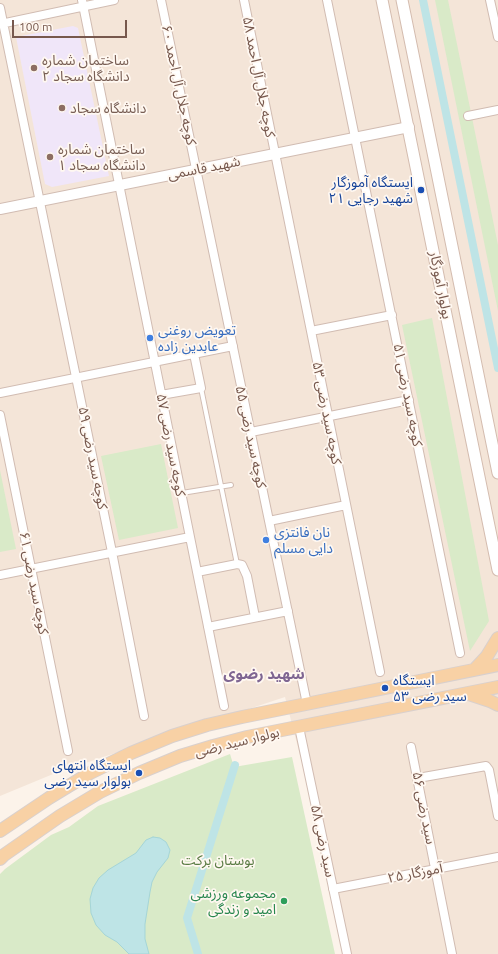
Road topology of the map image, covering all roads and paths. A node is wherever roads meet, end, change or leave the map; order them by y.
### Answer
1 (114, 0) edge
2 (161, 0) edge
3 (244, 0) edge
4 (327, 0) edge
5 (382, 0) edge
6 (402, 0) edge
7 (490, 0) edge
8 (82, 3) edge
9 (0, 8) edge
10 (2, 24) edge
11 (498, 37) edge
12 (498, 110) edge
13 (468, 116) dead end
14 (409, 127) junction
15 (356, 137) junction
16 (275, 154) junction
17 (196, 169) junction
18 (119, 185) junction
19 (40, 201) junction
20 (0, 209) edge
21 (392, 315) junction
22 (311, 331) junction
23 (233, 346) junction
24 (194, 354) junction
25 (154, 362) junction
26 (76, 377) junction
27 (201, 388) junction
28 (0, 393) edge
29 (161, 395) junction
30 (409, 400) junction
31 (0, 415) edge
32 (328, 416) junction
33 (251, 432) junction
34 (498, 473) edge
35 (231, 485) dead end
36 (221, 486) junction
37 (181, 493) junction
38 (346, 505) junction
39 (269, 521) junction
40 (190, 536) junction
41 (112, 552) junction
42 (237, 564) junction
43 (31, 568) junction
44 (498, 570) edge
45 (197, 572) junction
46 (0, 575) edge
47 (288, 611) junction
48 (255, 617) junction
49 (208, 627) junction
50 (498, 638) edge
51 (460, 653) dead end
52 (498, 665) edge
53 (474, 670) junction
54 (380, 672) dead end
55 (498, 687) edge
56 (468, 693) junction
57 (307, 704) junction
58 (498, 705) edge
59 (224, 706) dead end
60 (144, 716) dead end
61 (300, 727) junction
62 (411, 747) dead end
63 (68, 751) dead end
64 (418, 778) junction
65 (498, 816) edge
66 (0, 832) edge
67 (498, 857) edge
68 (0, 859) edge
69 (436, 869) junction
70 (333, 889) junction
71 (347, 954) edge
72 (452, 954) edge

1 - 8 street
2 - 17 street, کوچه جلال آل احمد ۶۰
3 - 16 street, کوچه جلال آل احمد ۵۸
4 - 15 street, کوچه سید رضی ۵۱
5 - 14 main road, بولوار آموزگار
6 - 34 main road, بولوار آموزگار
7 - 11 street
8 - 10 street
8 - 18 street, کوچه سید رضی ۵۷
9 - 10 street, کوچه سید رضی ۵۹
10 - 19 street, کوچه سید رضی ۵۹
12 - 13 street
14 - 15 street, شهید قاسمی
14 - 44 main road, بولوار آموزگار
15 - 16 street, شهید قاسمی
15 - 21 street, کوچه سید رضی ۵۱
16 - 17 street, شهید قاسمی
16 - 22 street, کوچه سید رضی ۵۳
17 - 18 street, شهید قاسمی
17 - 23 street, کوچه سید رضی ۵۵
18 - 19 street, شهید قاسمی
18 - 25 street, کوچه سید رضی ۵۷
19 - 20 street, شهید قاسمی
19 - 26 street, کوچه سید رضی ۵۹
21 - 22 street
21 - 30 street, کوچه سید رضی ۵۱
22 - 32 street, کوچه سید رضی ۵۳
23 - 24 street
23 - 33 street, کوچه سید رضی ۵۵
24 - 25 street
24 - 27 street
25 - 26 street
25 - 29 street, کوچه سید رضی ۵۷
26 - 28 street
26 - 41 street, کوچه سید رضی ۵۹
27 - 29 street
27 - 36 lane
29 - 37 street, کوچه سید رضی ۵۷
30 - 32 street
30 - 51 street, کوچه سید رضی ۵۱
31 - 43 street, کوچه سید رضی ۶۱
32 - 33 street
32 - 38 street, کوچه سید رضی ۵۳
33 - 39 street, کوچه سید رضی ۵۵
35 - 36 lane
36 - 37 lane
36 - 42 lane
37 - 40 street, کوچه سید رضی ۵۷
38 - 39 street
38 - 54 street, کوچه سید رضی ۵۳
39 - 47 street, کوچه سید رضی ۵۵
40 - 41 street
40 - 45 street, کوچه سید رضی ۵۷
41 - 43 street
41 - 60 street, کوچه سید رضی ۵۹
42 - 45 street
42 - 48 street
43 - 46 street
43 - 63 street, کوچه سید رضی ۶۱
45 - 49 street, کوچه سید رضی ۵۷
47 - 48 street
47 - 57 street, کوچه سید رضی ۵۵
48 - 49 street
49 - 59 street, کوچه سید رضی ۵۷
50 - 53 main road
52 - 53 main road, بولوار سید رضی
53 - 57 main road, بولوار سید رضی
55 - 56 main road, بولوار سید رضی
56 - 58 main road
56 - 61 main road, بولوار سید رضی
57 - 66 main road, بولوار سید رضی
61 - 68 main road, بولوار سید رضی
61 - 70 street, سید رضی ۵۸
62 - 64 street, سید رضی ۵۶
64 - 65 street
64 - 69 street, سید رضی ۵۶
67 - 69 street, آموزگار ۲۵
69 - 70 street, آموزگار ۲۵
69 - 72 street, سید رضی ۵۶
70 - 71 street, سید رضی ۵۸

